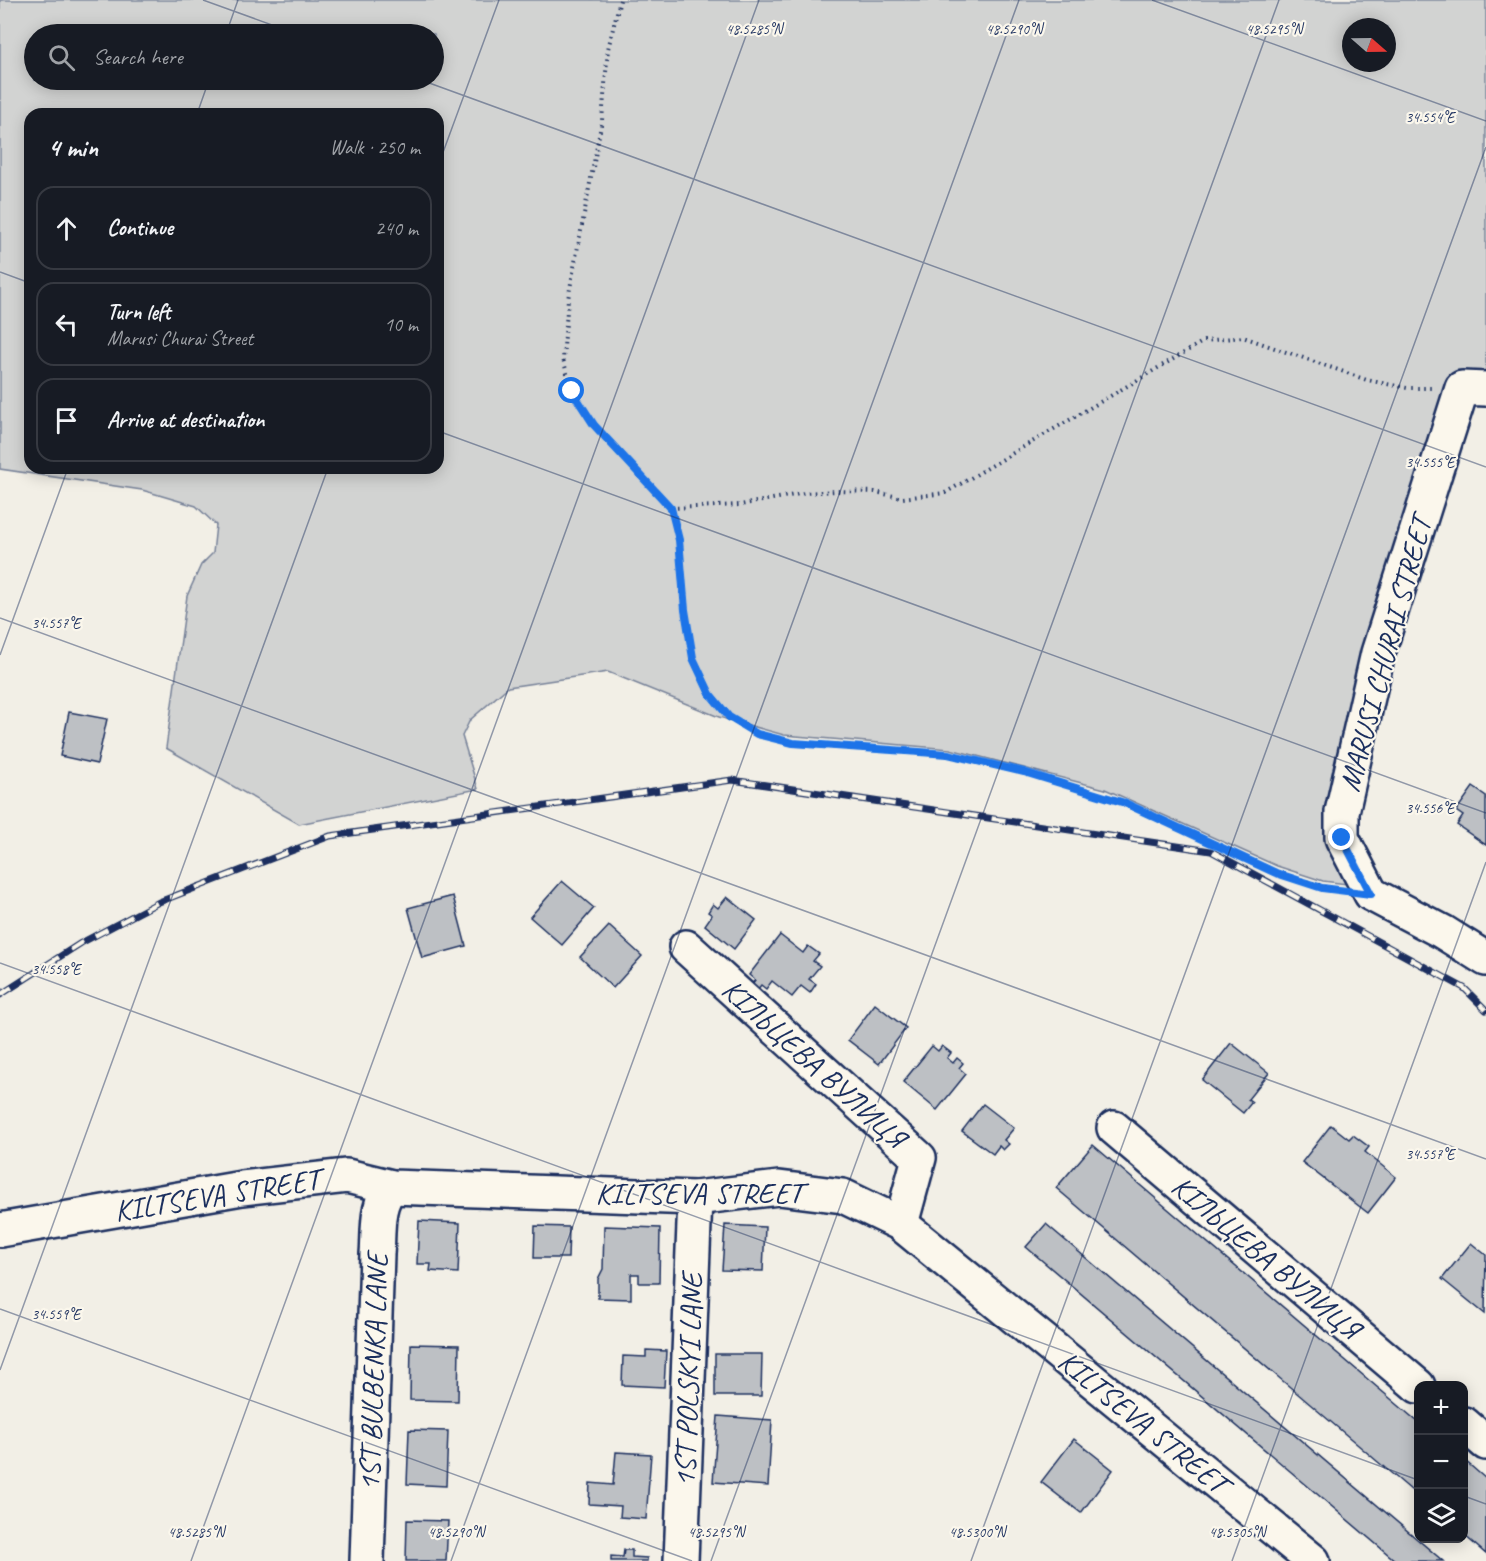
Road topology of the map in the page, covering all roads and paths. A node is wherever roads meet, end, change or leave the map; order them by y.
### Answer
1 (620, 0) edge
2 (1474, 389) edge
3 (671, 508) junction
4 (1371, 894) junction
5 (686, 946) dead end
6 (1486, 959) edge
7 (1114, 1128) dead end
8 (392, 1187) junction
9 (695, 1198) junction
10 (900, 1224) junction
11 (0, 1230) edge
12 (1414, 1382) edge
13 (1468, 1427) edge
14 (1486, 1443) edge
15 (367, 1561) edge
16 (681, 1561) edge
17 (1313, 1561) edge

1 - 3 path
2 - 3 path
2 - 4 street, MARUSI CHURAI STREET
3 - 4 path
4 - 6 street
5 - 10 street, КІЛЬЦЕВА ВУЛИЦЯ
7 - 12 street, КІЛЬЦЕВА ВУЛИЦЯ
8 - 9 street, KILTSEVA STREET
8 - 11 street, KILTSEVA STREET
8 - 15 street, 1ST BULBENKA LANE
9 - 10 street, KILTSEVA STREET
9 - 16 street, 1ST POLSKYI LANE
10 - 17 street, KILTSEVA STREET
13 - 14 street

